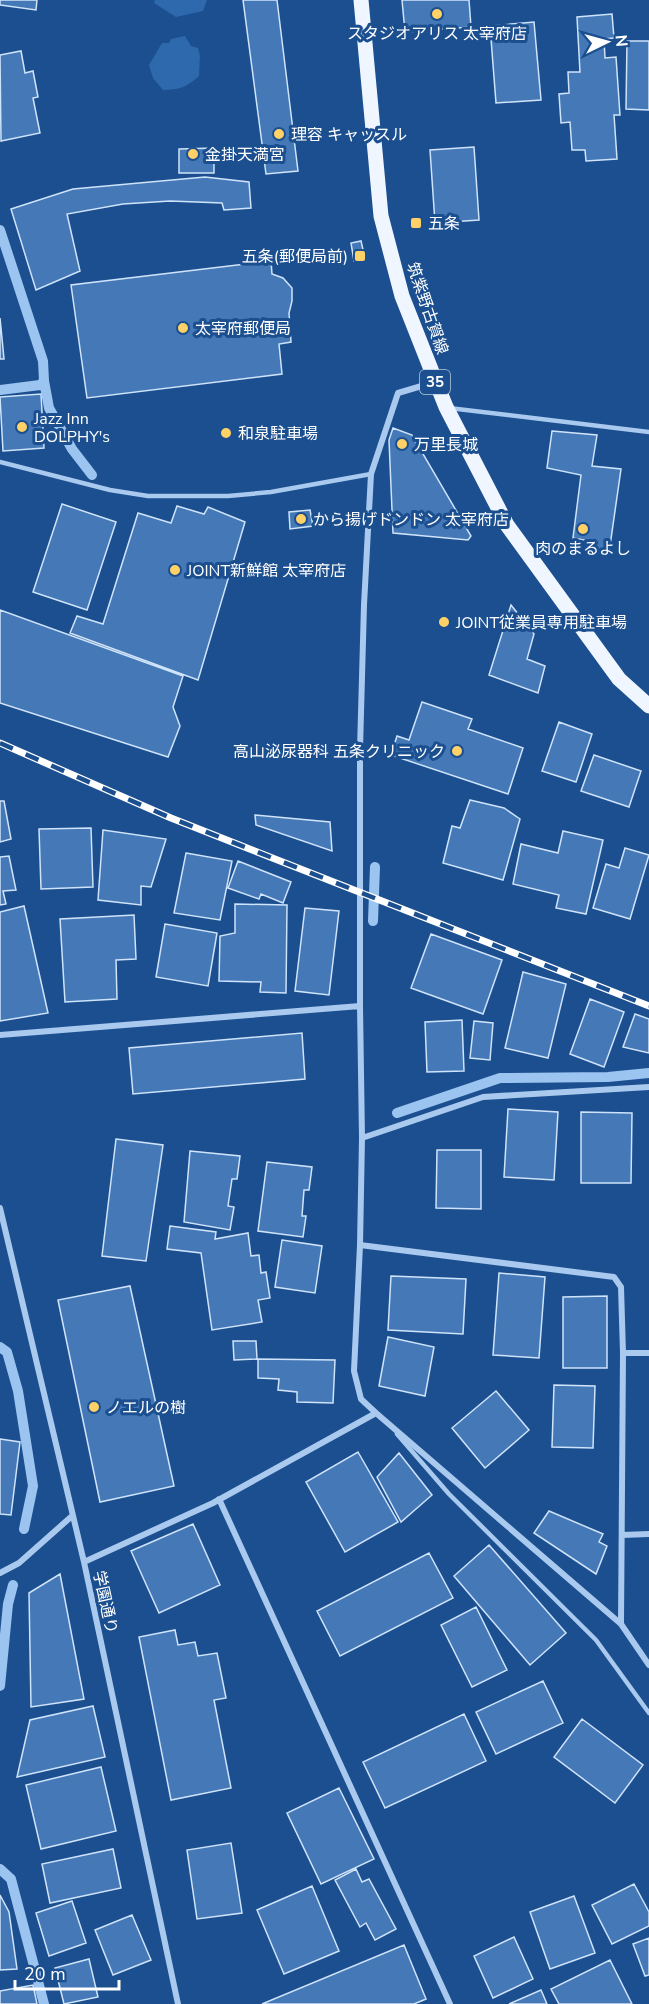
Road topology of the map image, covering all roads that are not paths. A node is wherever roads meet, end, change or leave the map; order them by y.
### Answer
1 (361, 0) edge
2 (435, 382) junction
3 (446, 407) junction
4 (649, 432) edge
5 (0, 462) edge
6 (371, 474) junction
7 (649, 706) edge
8 (360, 1006) junction
9 (0, 1035) edge
10 (649, 1088) edge
11 (362, 1138) junction
12 (0, 1208) edge
13 (360, 1245) junction
14 (623, 1353) junction
15 (649, 1353) edge
16 (376, 1413) junction
17 (391, 1427) junction
18 (219, 1499) junction
19 (72, 1516) junction
20 (649, 1534) edge
21 (622, 1535) junction
22 (84, 1562) junction
23 (0, 1573) edge
24 (621, 1624) junction
25 (649, 1665) edge
26 (649, 1713) edge
27 (178, 2004) edge
28 (450, 2004) edge

1 - 2 main road, 筑紫野古賀線 / 35
2 - 3 main road, 筑紫野古賀線 / 35
2 - 6 street
3 - 4 lane
3 - 7 main road, 筑紫野古賀線 / 35
5 - 6 lane
6 - 8 street
8 - 9 street
8 - 11 street
10 - 11 street
11 - 13 street
12 - 19 street, 学園通り
13 - 14 street
13 - 16 street
14 - 15 street
14 - 21 street
16 - 17 street
16 - 18 street
17 - 24 street
17 - 26 lane
18 - 22 street
18 - 28 street
19 - 22 street, 学園通り
19 - 23 street
20 - 21 street
21 - 24 street
22 - 27 street, 学園通り
24 - 25 street

